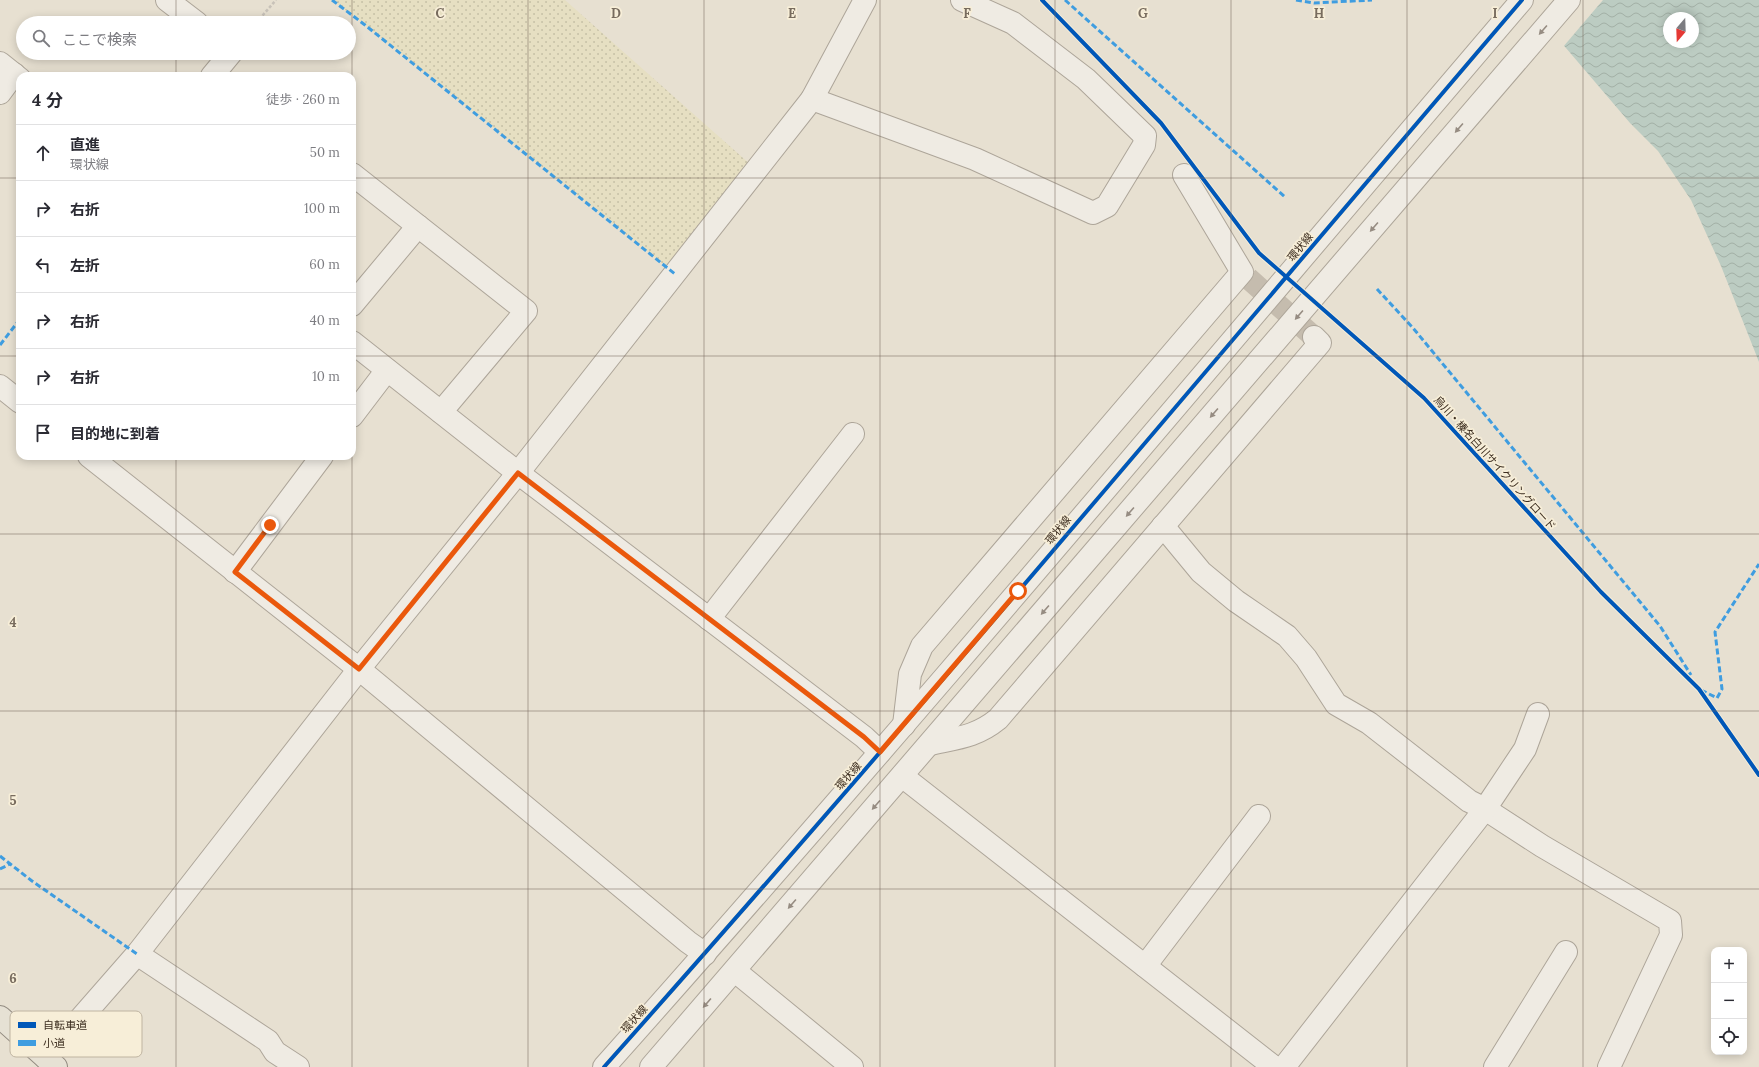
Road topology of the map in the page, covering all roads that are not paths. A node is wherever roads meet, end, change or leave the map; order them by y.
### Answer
1 (167, 0) edge
2 (865, 0) edge
3 (962, 0) edge
4 (1522, 0) edge
5 (1568, 0) edge
6 (188, 16) edge
7 (225, 60) edge
8 (11, 72) edge
9 (215, 72) edge
10 (0, 93) edge
11 (812, 99) junction
12 (1184, 175) dead end
13 (356, 177) edge
14 (418, 226) junction
15 (356, 300) edge
16 (1314, 337) dead end
17 (356, 345) edge
18 (387, 370) junction
19 (0, 386) edge
20 (16, 399) edge
21 (356, 411) edge
22 (441, 412) junction
23 (854, 434) dead end
24 (94, 460) edge
25 (319, 460) edge
26 (518, 473) junction
27 (1163, 526) junction
28 (235, 572) junction
29 (709, 619) junction
30 (359, 669) junction
31 (1538, 714) dead end
32 (904, 725) junction
33 (930, 744) junction
34 (880, 752) junction
35 (902, 776) junction
36 (1485, 809) junction
37 (1259, 816) dead end
38 (1566, 952) dead end
39 (137, 954) junction
40 (705, 954) junction
41 (1145, 966) junction
42 (735, 971) junction
43 (92, 1011) edge
44 (0, 1017) edge
45 (10, 1026) edge
46 (281, 1061) edge
47 (604, 1067) edge
48 (651, 1067) edge
49 (852, 1067) edge
50 (1274, 1067) edge
51 (1284, 1067) edge
52 (1495, 1067) edge
53 (1609, 1067) edge

1 - 6 street
2 - 11 street
3 - 11 street
4 - 32 street, 環状線
5 -> 33 street
7 - 9 street
8 - 10 street
11 - 26 street
12 - 32 street
13 - 14 street
14 - 15 street
14 - 22 street
16 - 27 street
17 - 18 street
18 - 21 street
18 - 22 street
19 - 20 street
22 - 26 street
23 - 29 street
24 - 28 street
25 - 28 street
26 - 29 street
26 - 30 street
27 - 33 street
27 - 36 street
28 - 30 street
29 - 34 street
30 - 39 street
30 - 40 street
31 - 36 street
32 - 34 street, 環状線
33 - 35 street
34 - 40 street, 環状線
35 - 41 street
35 -> 42 street
36 - 51 street
36 - 53 street
37 - 41 street
38 - 52 street
39 - 43 street
39 - 46 street
40 - 47 street, 環状線
41 - 50 street
42 -> 48 street
42 - 49 street
44 - 45 main road

